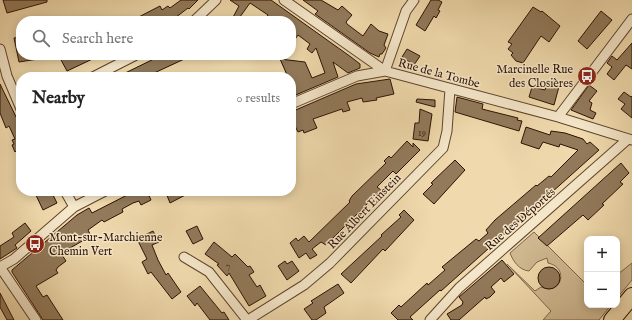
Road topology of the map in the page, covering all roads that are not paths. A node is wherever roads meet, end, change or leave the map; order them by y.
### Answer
1 (216, 0) edge
2 (284, 0) edge
3 (414, 0) edge
4 (199, 16) edge
5 (632, 19) edge
6 (0, 49) edge
7 (126, 60) edge
8 (385, 71) junction
9 (103, 72) edge
10 (3, 78) edge
11 (450, 89) junction
12 (16, 100) edge
13 (296, 102) edge
14 (558, 117) junction
15 (630, 140) edge
16 (68, 196) edge
17 (95, 196) edge
18 (74, 207) junction
19 (184, 257) dead end
20 (0, 267) edge
21 (632, 296) edge
22 (36, 320) edge
23 (248, 320) edge
24 (430, 320) edge
25 (612, 320) edge

1 - 4 street
2 - 8 street, Rue de la Tombe
3 - 8 street
5 - 14 street
6 - 10 street
7 - 9 street
8 - 11 street, Rue de la Tombe
8 - 13 street
10 - 12 street
11 - 14 street, Rue de la Tombe
11 - 23 street, Rue Albert Einstein
14 - 15 street, Rue de la Tombe
15 - 24 street, Rue des Déportés
16 - 18 street
17 - 18 street
18 - 20 street
19 - 23 street
20 - 22 street
21 - 25 highway

